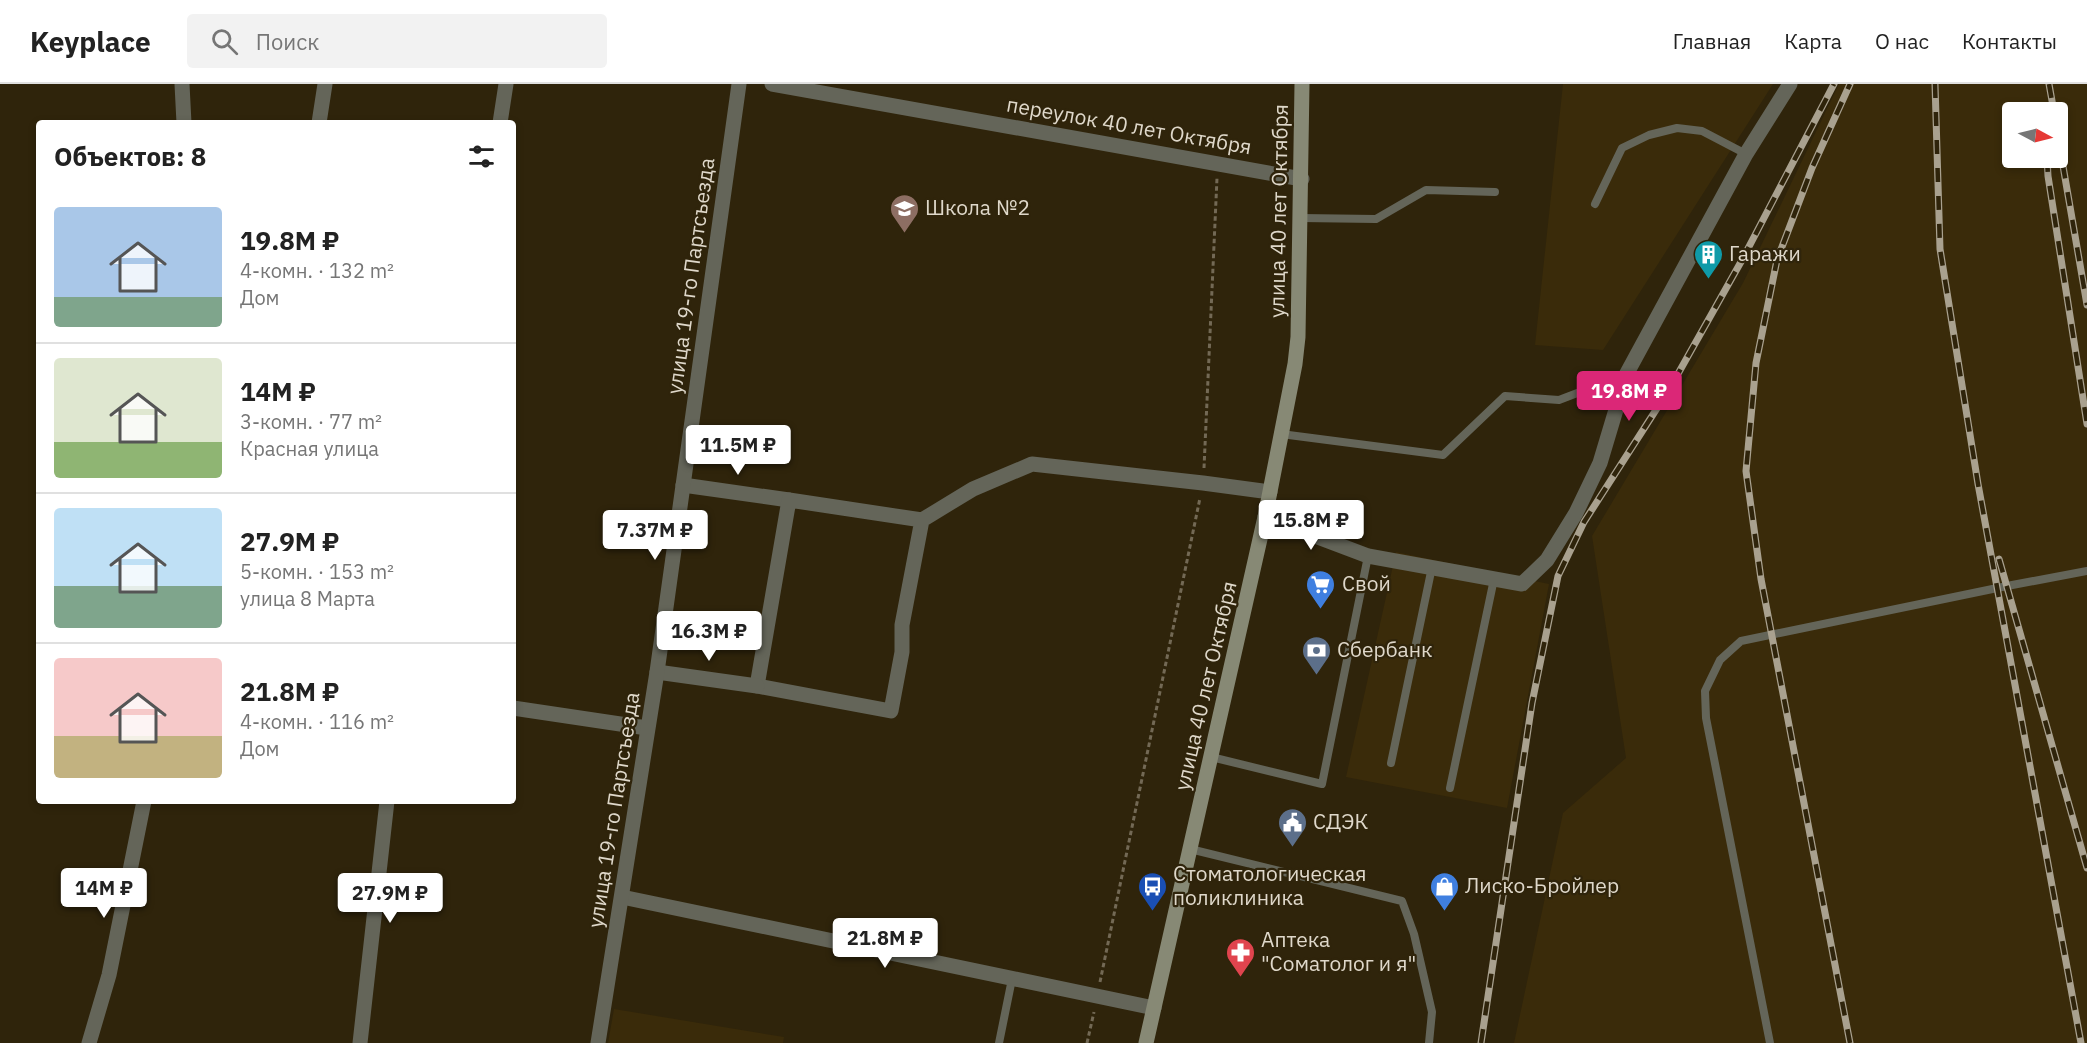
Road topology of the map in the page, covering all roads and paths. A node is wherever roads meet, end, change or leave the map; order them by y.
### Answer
1 (182, 84) edge
2 (325, 84) edge
3 (506, 84) edge
4 (739, 84) edge
5 (772, 84) edge
6 (1302, 84) edge
7 (1790, 84) edge
8 (184, 120) edge
9 (319, 120) edge
10 (500, 120) edge
11 (1746, 154) junction
12 (1217, 164) junction
13 (1302, 179) junction
14 (1495, 192) dead end
15 (1594, 204) dead end
16 (1301, 218) junction
17 (1627, 373) junction
18 (1281, 434) junction
19 (1203, 483) junction
20 (683, 485) junction
21 (1270, 492) junction
22 (789, 500) junction
23 (1265, 517) junction
24 (922, 520) junction
25 (1368, 556) junction
26 (1432, 567) junction
27 (2087, 571) edge
28 (1494, 579) junction
29 (657, 672) junction
30 (757, 686) junction
31 (516, 708) edge
32 (647, 728) junction
33 (1211, 757) junction
34 (1391, 763) dead end
35 (1450, 788) dead end
36 (143, 804) edge
37 (387, 804) edge
38 (1190, 849) junction
39 (622, 897) junction
40 (1012, 979) junction
41 (1097, 996) junction
42 (1154, 1008) junction
43 (89, 1043) edge
44 (360, 1043) edge
45 (598, 1043) edge
46 (999, 1043) edge
47 (1087, 1043) edge
48 (1146, 1043) edge
49 (1429, 1043) edge
50 (1770, 1043) edge

1 - 8 street
2 - 9 street
3 - 10 street
4 - 20 street, улица 19-го Партсъезда
5 - 12 street, переулок 40 лет Октября
6 - 13 main road, улица 40 лет Октября
7 - 11 street
11 - 15 lane
11 - 17 street
12 - 13 street, переулок 40 лет Октября
12 - 19 path
13 - 16 main road, улица 40 лет Октября
14 - 16 lane
16 - 18 main road, улица 40 лет Октября
17 - 18 lane
17 - 28 street
18 - 21 main road, улица 40 лет Октября
19 - 21 street
19 - 24 street
19 - 41 path
20 - 22 street
20 - 29 street, улица 19-го Партсъезда
21 - 23 main road, улица 40 лет Октября
22 - 24 street
22 - 30 street
23 - 25 street
23 - 33 main road, улица 40 лет Октября
24 - 30 street
25 - 26 street
25 - 33 lane
26 - 28 street
26 - 34 lane
27 - 50 lane
28 - 35 lane
29 - 30 street
29 - 32 street, улица 19-го Партсъезда
31 - 32 street
32 - 39 street, улица 19-го Партсъезда
33 - 38 main road, улица 40 лет Октября
36 - 43 street
37 - 44 street
38 - 42 main road, улица 40 лет Октября
38 - 49 lane
39 - 40 street
39 - 45 street, улица 19-го Партсъезда
40 - 41 street
40 - 46 lane
41 - 42 street
41 - 47 path
42 - 48 main road, улица 40 лет Октября

